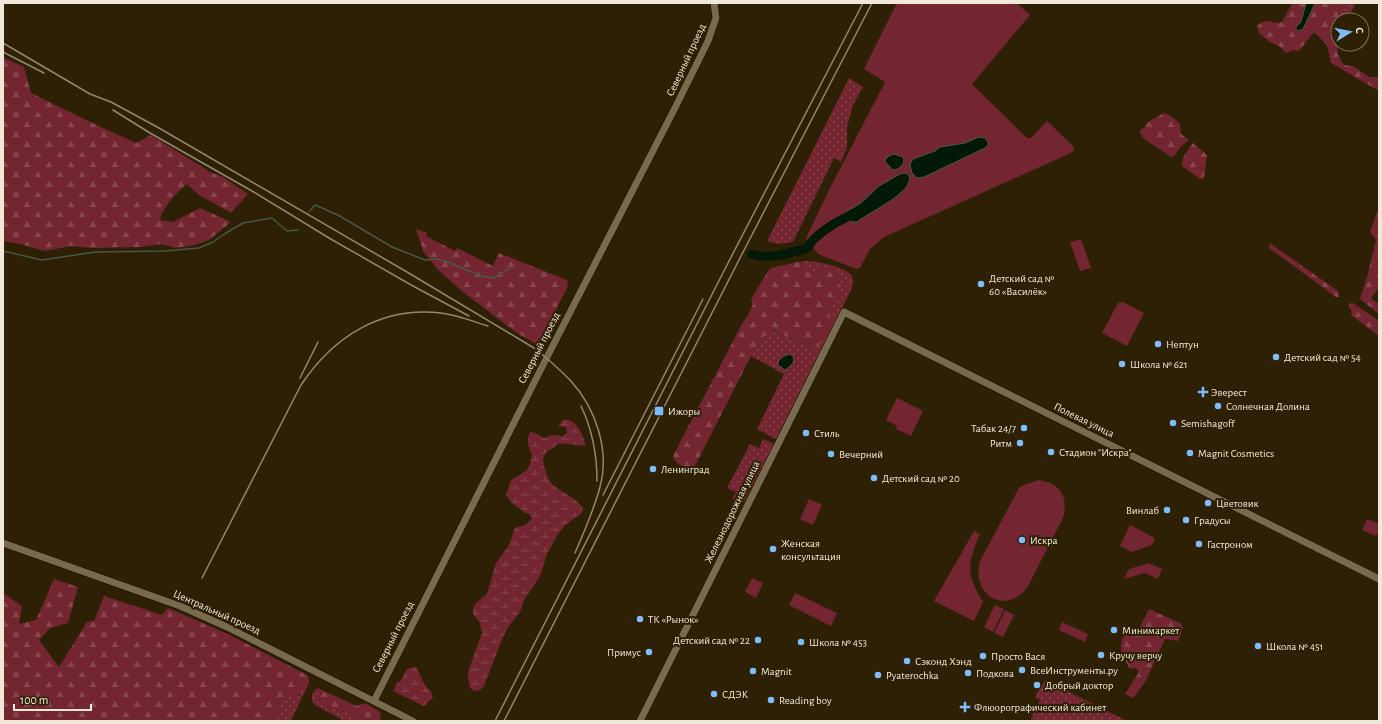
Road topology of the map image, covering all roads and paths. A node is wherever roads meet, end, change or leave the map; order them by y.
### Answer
1 (714, 3) edge
2 (844, 312) joint
3 (3, 543) edge
4 (1379, 579) edge
5 (374, 701) junction
6 (413, 721) edge
7 (640, 721) edge

1 - 5 street, Северный проезд
2 - 4 street, Полевая улица
2 - 7 street, Железнодорожная улица
3 - 5 street, Центральный проезд
5 - 6 street, Центральный проезд

